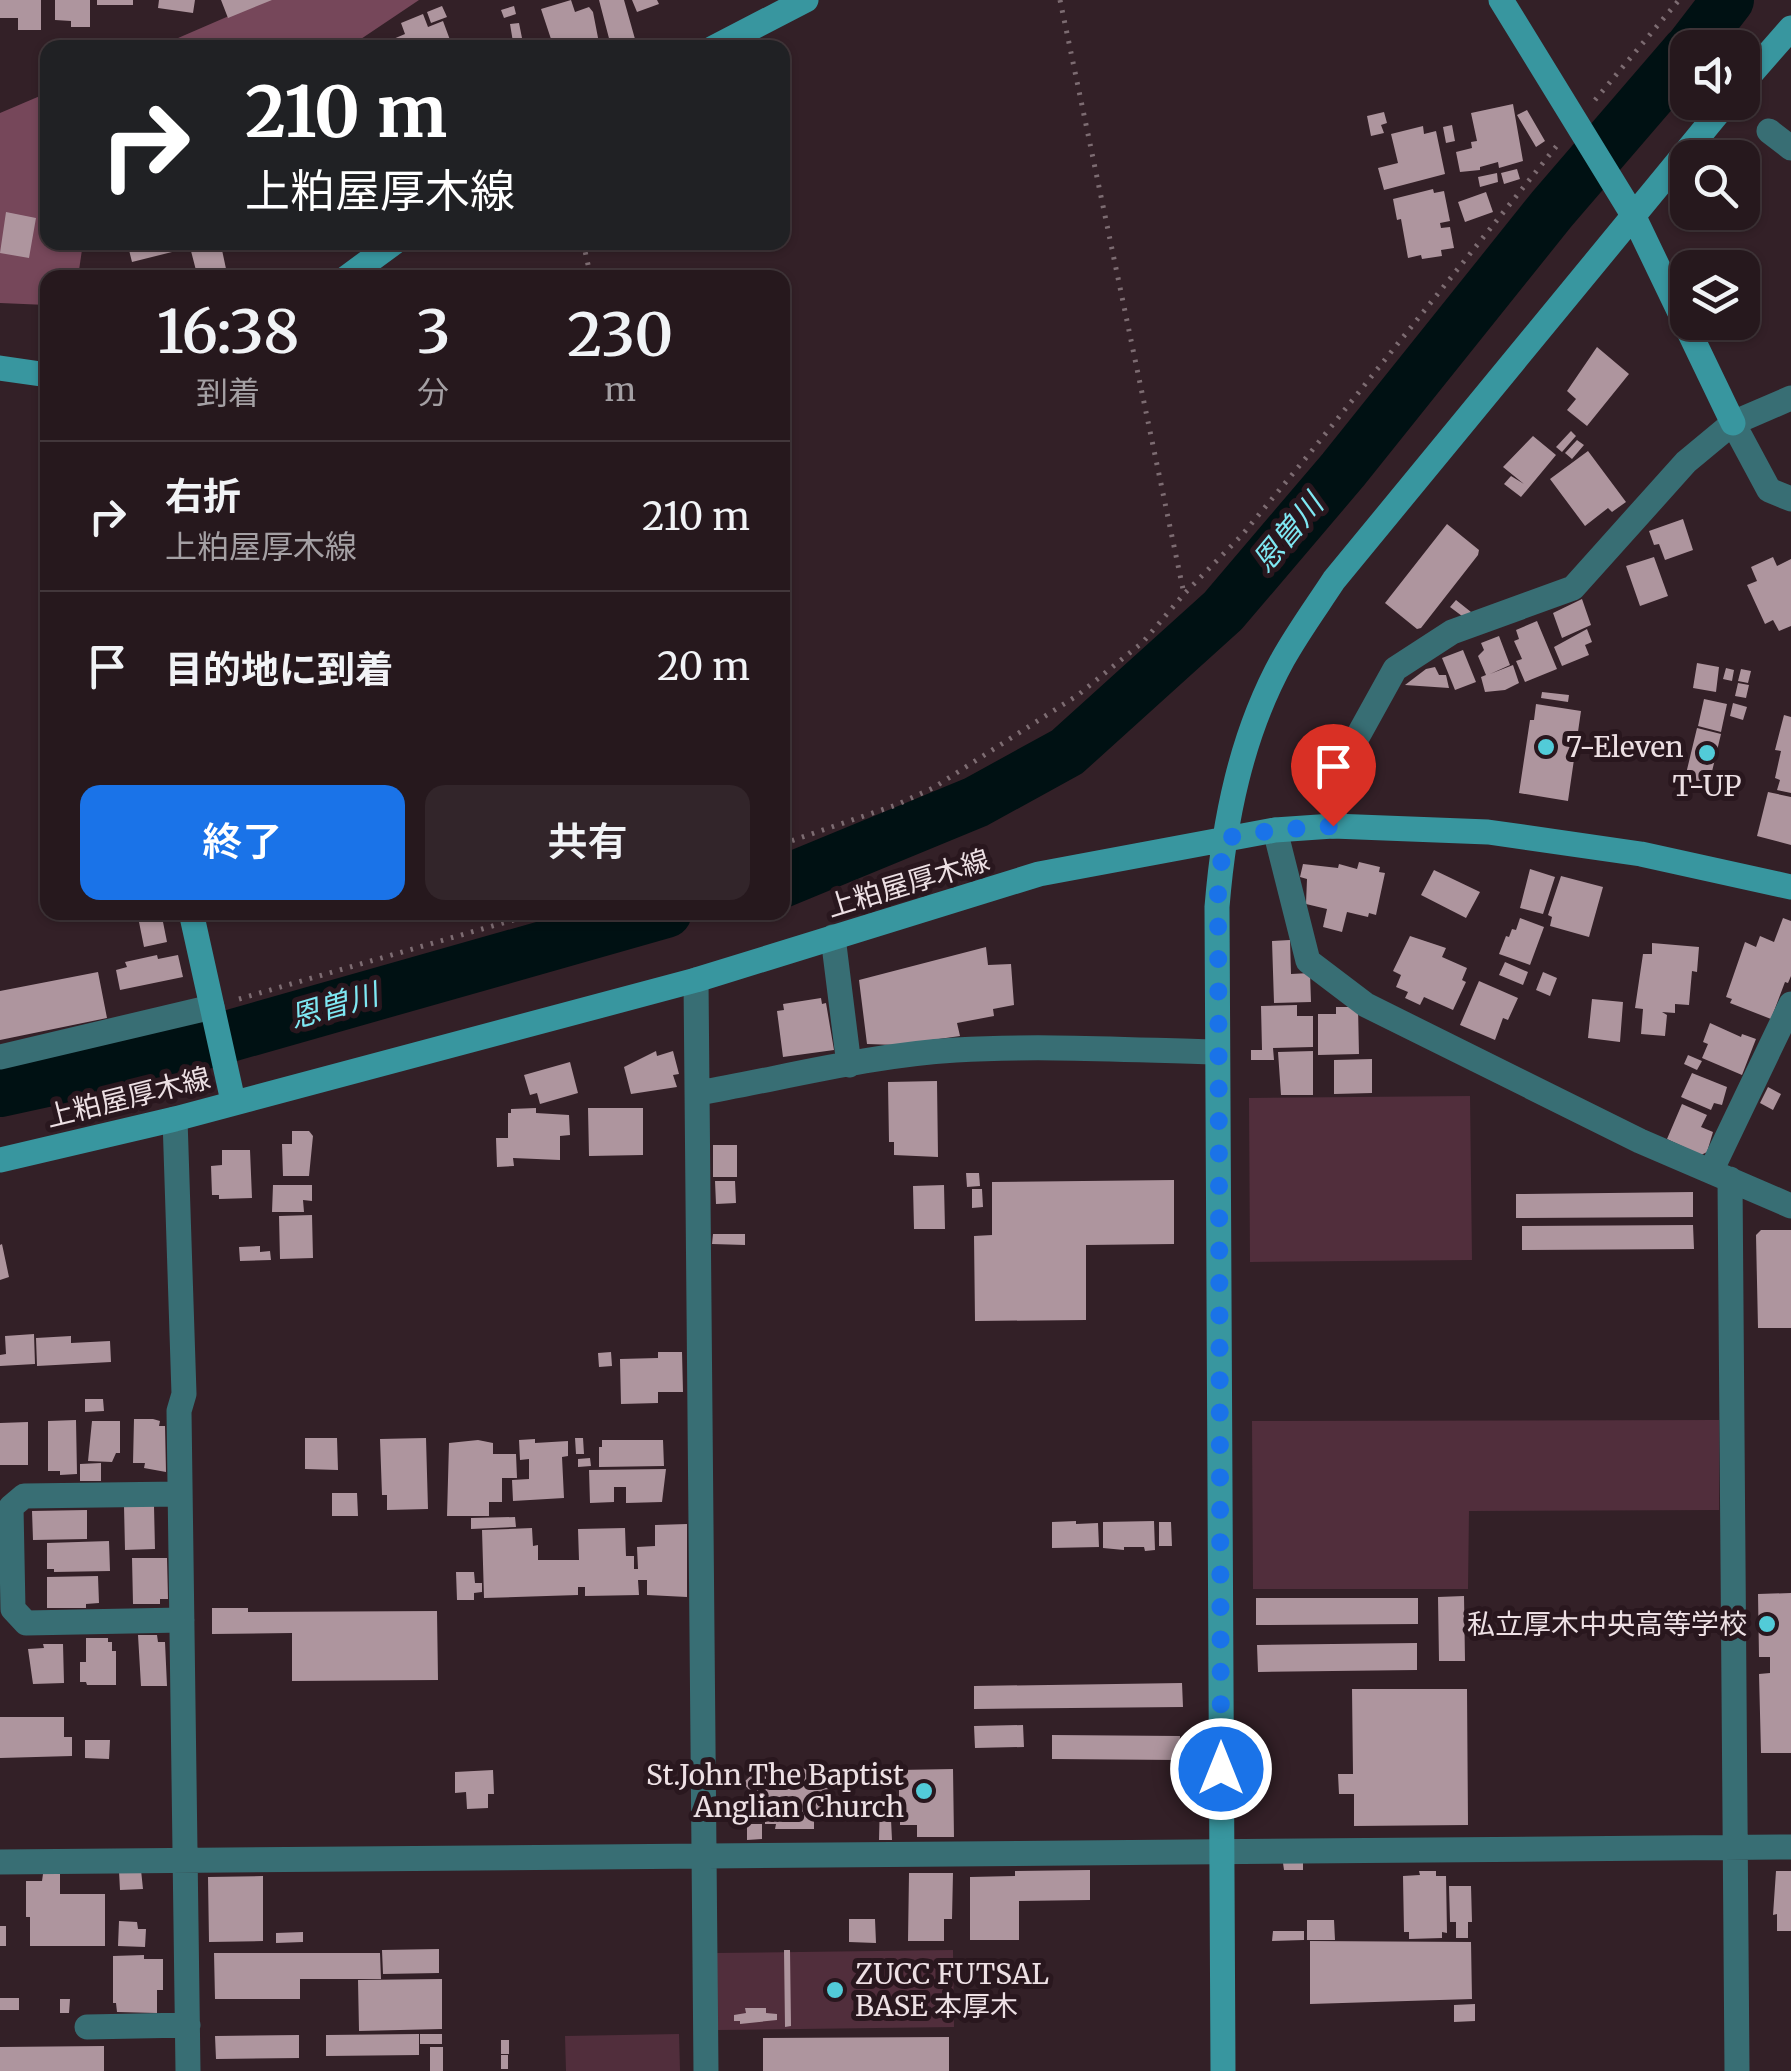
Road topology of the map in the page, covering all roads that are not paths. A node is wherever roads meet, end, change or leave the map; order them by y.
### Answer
1 (806, 0) edge
2 (1501, 0) edge
3 (1791, 28) edge
4 (729, 40) edge
5 (1760, 63) edge
6 (1709, 120) edge
7 (1769, 131) dead end
8 (1791, 148) edge
9 (1627, 204) junction
10 (384, 250) edge
11 (357, 270) edge
12 (0, 368) edge
13 (40, 375) edge
14 (1791, 398) edge
15 (1733, 423) junction
16 (1791, 499) edge
17 (1333, 826) junction
18 (1275, 830) junction
19 (1224, 838) junction
20 (1791, 887) edge
21 (193, 920) edge
22 (833, 937) junction
23 (696, 980) junction
24 (1791, 1004) edge
25 (212, 1009) junction
26 (1216, 1052) junction
27 (0, 1057) edge
28 (849, 1065) junction
29 (699, 1093) junction
30 (232, 1101) junction
31 (175, 1119) junction
32 (0, 1160) edge
33 (1720, 1174) junction
34 (1791, 1206) edge
35 (180, 1494) junction
36 (182, 1620) junction
37 (1791, 1846) edge
38 (1735, 1848) junction
39 (1221, 1849) junction
40 (706, 1854) junction
41 (186, 1860) junction
42 (0, 1862) edge
43 (188, 2025) junction
44 (87, 2027) dead end
45 (188, 2071) edge
46 (706, 2071) edge
47 (1223, 2071) edge
48 (1737, 2071) edge

1 - 4 street
2 - 9 street
3 - 5 street
6 - 9 street
7 - 8 street
9 - 15 street
9 - 19 street
10 - 11 street
12 - 13 street
14 - 15 street
15 - 16 street
15 - 17 street
17 - 18 street, 上粕屋厚木線
17 - 20 street, 上粕屋厚木線
18 - 19 street, 上粕屋厚木線
18 - 33 street
19 - 22 street, 上粕屋厚木線
19 - 26 street
21 - 25 street
22 - 23 street, 上粕屋厚木線
22 - 28 street
23 - 29 street
23 - 30 street, 上粕屋厚木線
24 - 33 street
25 - 27 street
25 - 30 street
26 - 28 street
26 - 39 street
28 - 29 street
29 - 40 street
30 - 31 street, 上粕屋厚木線
31 - 32 street, 上粕屋厚木線
31 - 35 street
33 - 34 street
33 - 38 street
35 - 36 street
35 - 36 street
36 - 41 street
37 - 38 street
38 - 39 street
38 - 48 street
39 - 40 street
39 - 47 street
40 - 41 street
40 - 46 street
41 - 42 street
41 - 43 street
43 - 44 street
43 - 45 street

